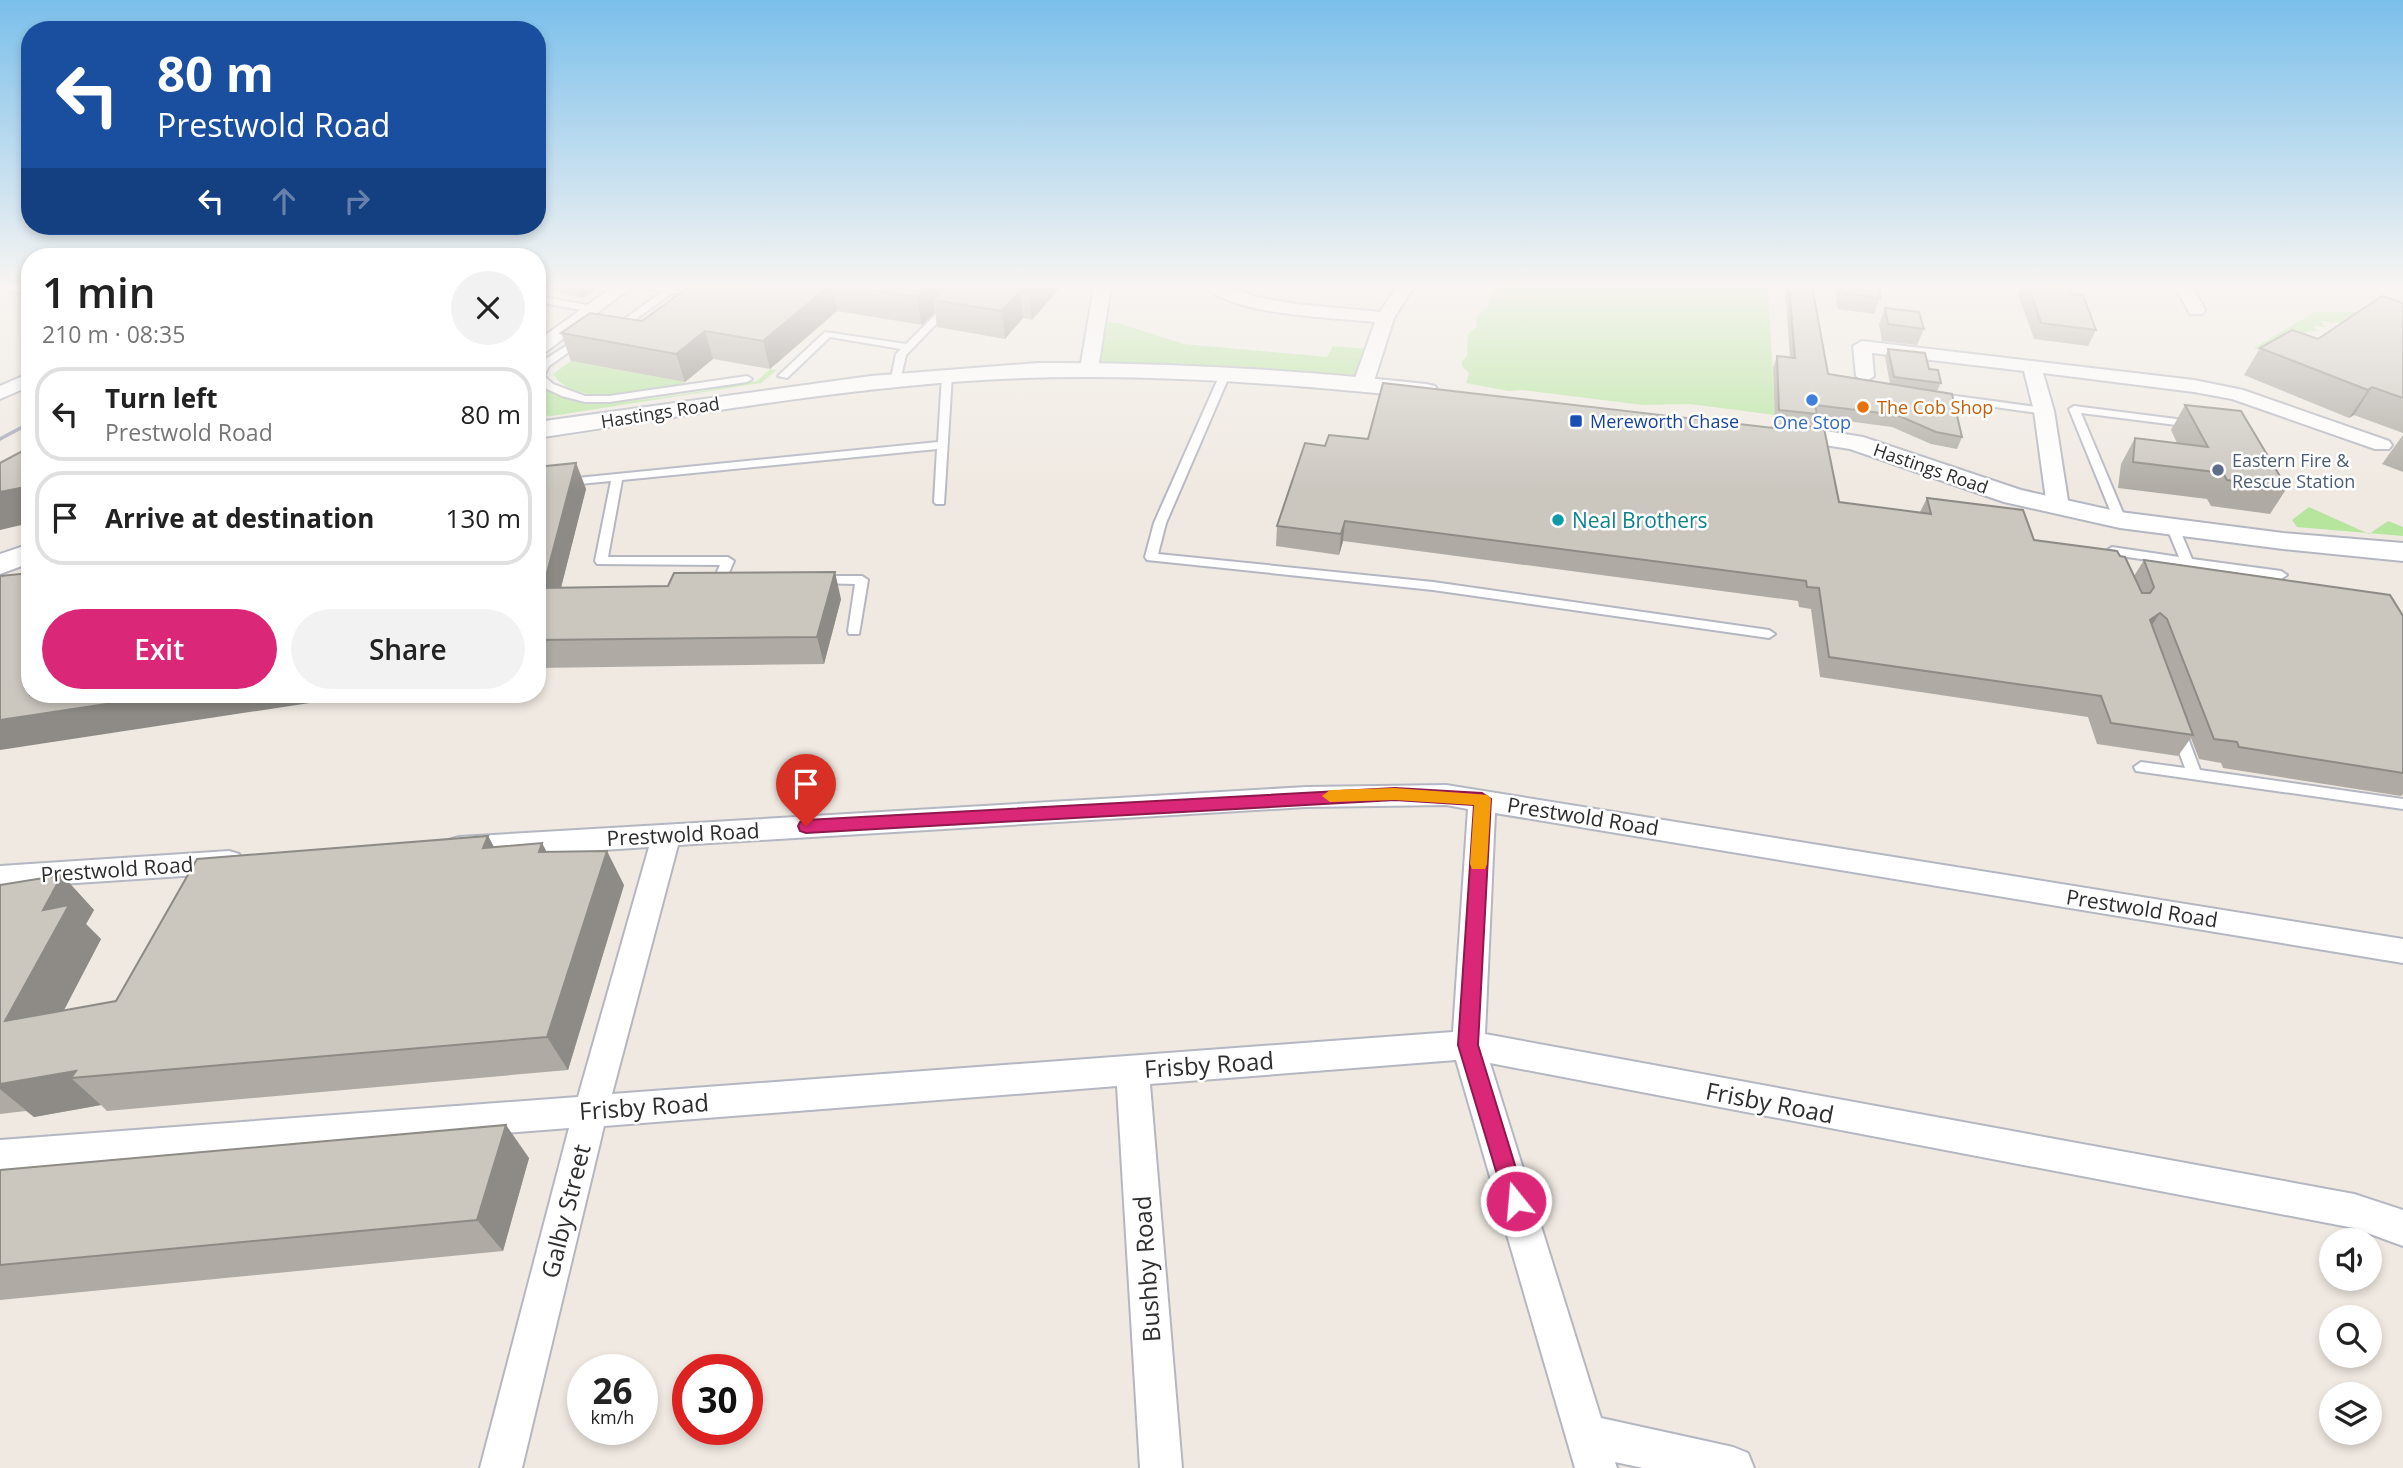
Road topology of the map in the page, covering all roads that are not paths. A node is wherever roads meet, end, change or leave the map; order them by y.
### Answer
1 (806, 355) edge
2 (901, 355) edge
3 (1091, 355) edge
4 (1373, 355) edge
5 (1864, 355) edge
6 (1931, 355) edge
7 (2032, 367) junction
8 (1088, 369) junction
9 (1226, 372) junction
10 (947, 375) junction
11 (783, 376) dead end
12 (747, 379) dead end
13 (896, 379) junction
14 (21, 383) edge
15 (546, 383) edge
16 (1363, 384) junction
17 (1866, 384) edge
18 (0, 393) edge
19 (1451, 394) edge
20 (1927, 396) edge
21 (2044, 411) junction
22 (2197, 425) edge
23 (546, 429) edge
24 (1757, 429) edge
25 (943, 445) junction
26 (2387, 447) dead end
27 (617, 477) junction
28 (546, 484) edge
29 (940, 502) dead end
30 (2058, 507) junction
31 (2120, 520) junction
32 (2174, 528) junction
33 (21, 556) edge
34 (2400, 556) edge
35 (2187, 562) junction
36 (0, 565) edge
37 (2120, 574) edge
38 (2281, 575) dead end
39 (746, 579) edge
40 (810, 579) edge
41 (854, 631) dead end
42 (1769, 634) dead end
43 (2171, 713) edge
44 (2141, 767) dead end
45 (2194, 774) junction
46 (1482, 799) junction
47 (2403, 804) edge
48 (667, 834) junction
49 (431, 849) edge
50 (250, 861) edge
51 (0, 877) edge
52 (2403, 951) edge
53 (1468, 1045) junction
54 (1132, 1069) junction
55 (591, 1110) junction
56 (0, 1156) edge
57 (2403, 1227) edge
58 (1592, 1452) edge
59 (500, 1468) edge
60 (1161, 1468) edge
61 (1733, 1468) edge

1 - 11 lane
2 - 13 lane
3 - 8 street
4 - 16 street
5 - 17 street
6 - 7 street
7 - 21 street
7 - 26 street
8 - 9 street, Hastings Road
8 - 10 street, Hastings Road
9 - 16 street, Hastings Road
9 - 42 lane
10 - 13 street, Hastings Road
10 - 25 lane
12 - 15 lane
13 - 23 street, Hastings Road
14 - 18 street
16 - 19 street, Hastings Road
20 - 21 lane
21 - 30 street
22 - 31 lane
24 - 30 street, Hastings Road
25 - 27 lane
25 - 29 lane
27 - 28 lane
27 - 39 lane
30 - 31 street, Hastings Road
31 - 32 street, Hastings Road
32 - 34 street, Hastings Road
32 - 35 lane
33 - 36 street
35 - 37 lane
35 - 38 lane
40 - 41 lane
43 - 45 lane
44 - 45 lane
45 - 47 lane
46 - 48 street, Prestwold Road
46 - 52 street, Prestwold Road
46 - 53 street
48 - 49 street, Prestwold Road
48 - 55 street, Galby Street
50 - 51 street, Prestwold Road
53 - 54 street, Frisby Road
53 - 57 street, Frisby Road
53 - 58 street
54 - 55 street, Frisby Road
54 - 60 street, Bushby Road
55 - 56 street, Frisby Road
55 - 59 street, Galby Street
58 - 61 street

